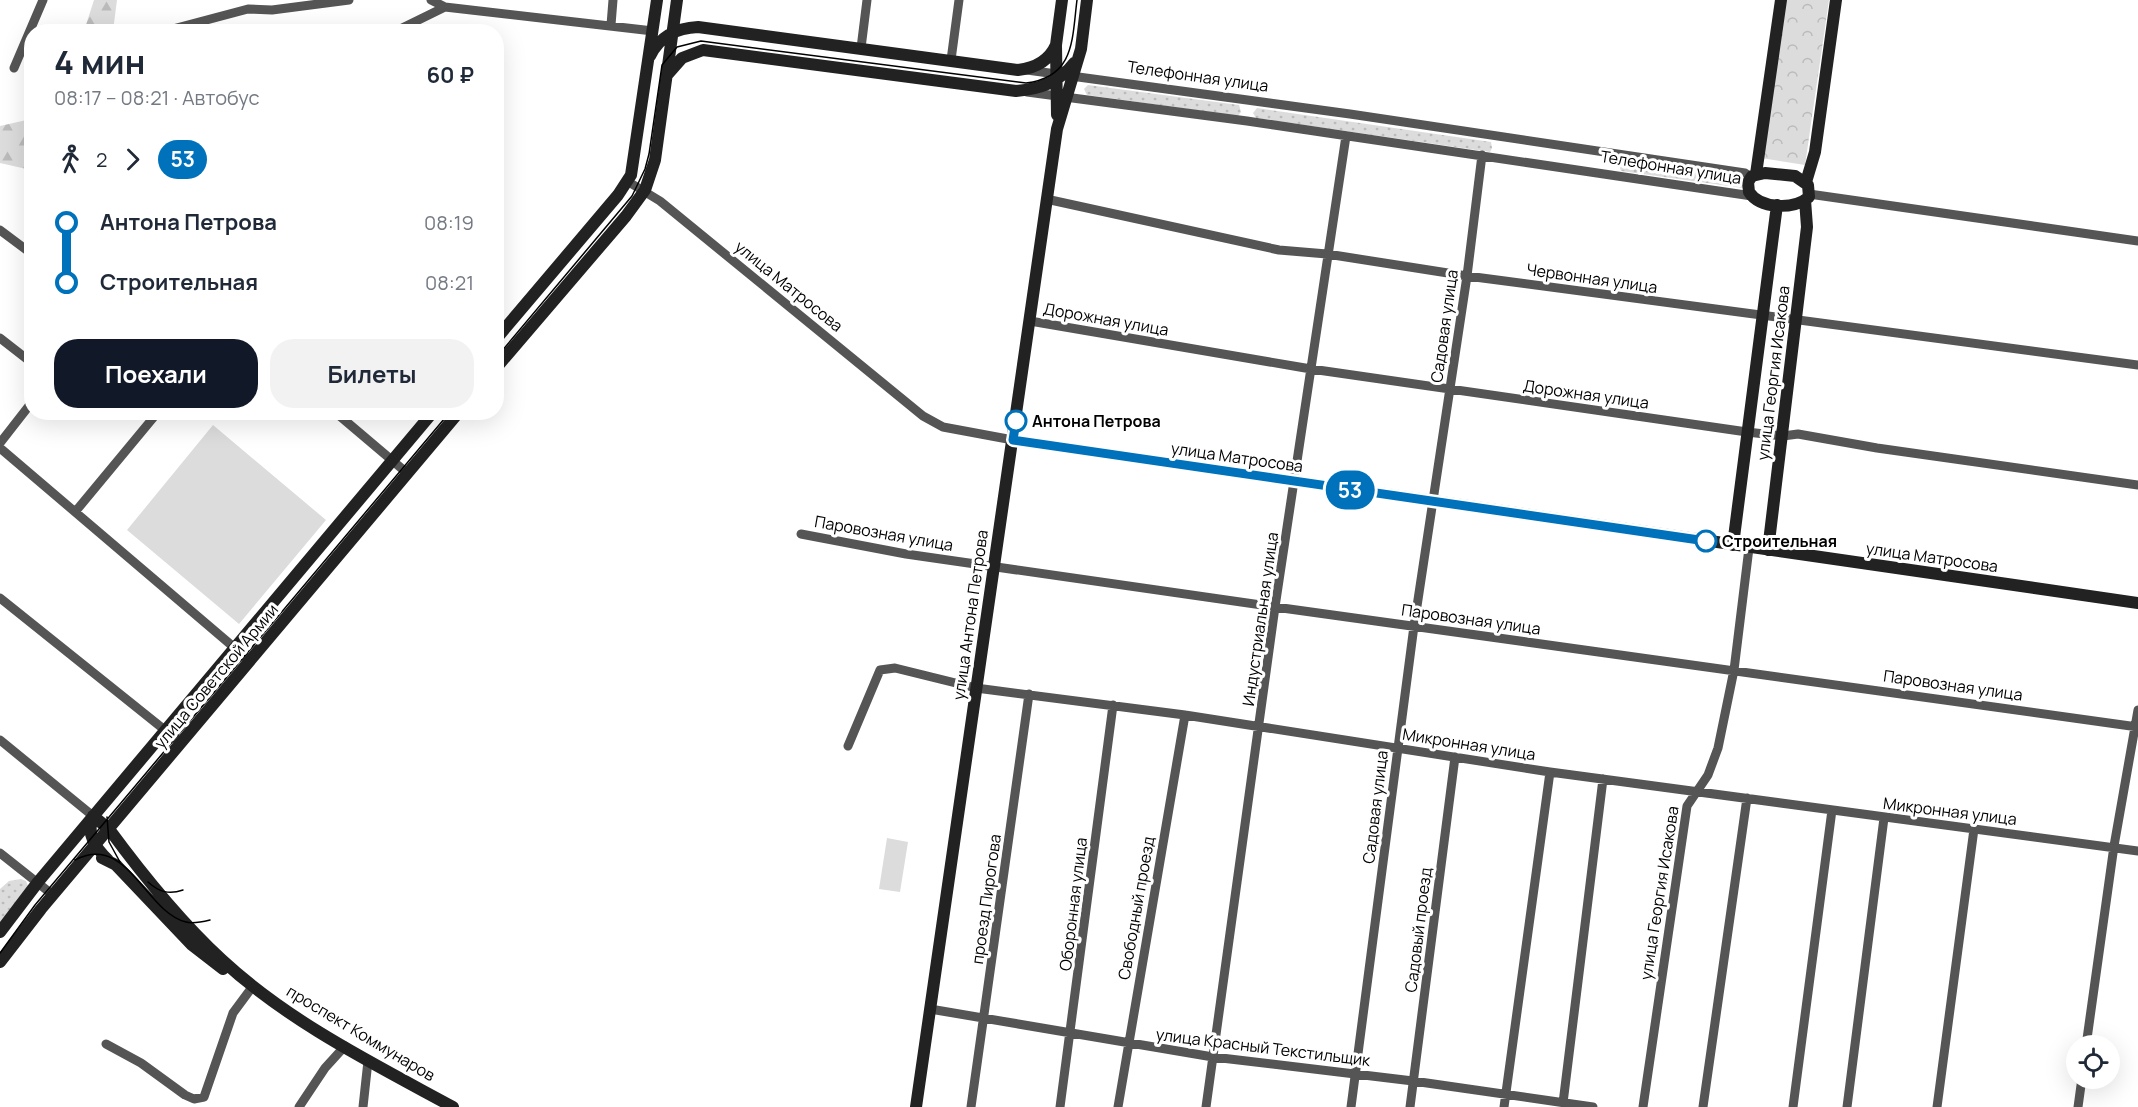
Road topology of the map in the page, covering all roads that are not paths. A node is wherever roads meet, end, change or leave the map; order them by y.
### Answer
1 (43, 0) edge
2 (349, 0) edge
3 (431, 0) edge
4 (614, 0) edge
5 (657, 0) edge
6 (678, 0) edge
7 (867, 0) edge
8 (959, 0) edge
9 (1062, 0) edge
10 (1087, 0) edge
11 (1781, 0) edge
12 (1836, 0) edge
13 (445, 7) junction
14 (33, 24) edge
15 (192, 24) edge
16 (410, 24) edge
17 (612, 26) junction
18 (673, 32) junction
19 (662, 39) junction
20 (24, 45) edge
21 (1056, 45) junction
22 (861, 48) junction
23 (692, 52) junction
24 (951, 60) junction
25 (14, 68) dead end
26 (1018, 70) junction
27 (667, 75) junction
28 (1063, 75) junction
29 (1016, 91) junction
30 (1061, 97) junction
31 (1346, 136) junction
32 (1482, 155) junction
33 (1753, 176) junction
34 (627, 181) junction
35 (1806, 182) junction
36 (645, 190) junction
37 (1752, 196) junction
38 (1807, 197) junction
39 (1046, 199) junction
40 (1777, 205) junction
41 (0, 230) edge
42 (2138, 241) edge
43 (24, 249) edge
44 (1327, 254) junction
45 (1467, 276) junction
46 (1761, 316) junction
47 (1796, 320) junction
48 (1030, 321) junction
49 (504, 329) edge
50 (0, 338) edge
51 (504, 352) edge
52 (508, 355) junction
53 (24, 357) edge
54 (504, 360) edge
55 (2138, 365) edge
56 (1311, 369) junction
57 (1450, 390) junction
58 (24, 412) edge
59 (151, 420) edge
60 (345, 420) edge
61 (426, 420) edge
62 (452, 420) edge
63 (1747, 432) junction
64 (1783, 436) junction
65 (1013, 440) junction
66 (0, 443) edge
67 (0, 448) edge
68 (393, 460) junction
69 (407, 472) junction
70 (1294, 483) junction
71 (2138, 485) edge
72 (1433, 502) junction
73 (75, 512) junction
74 (801, 534) dead end
75 (1733, 545) junction
76 (1749, 548) junction
77 (1768, 550) junction
78 (994, 567) junction
79 (0, 598) edge
80 (2138, 603) edge
81 (1275, 608) junction
82 (1414, 626) junction
83 (236, 648) junction
84 (250, 661) junction
85 (1734, 670) junction
86 (976, 688) junction
87 (1029, 694) junction
88 (1113, 705) junction
89 (2138, 710) edge
90 (1185, 715) junction
91 (1260, 727) junction
92 (2137, 727) edge
93 (166, 730) junction
94 (0, 740) edge
95 (181, 743) junction
96 (848, 746) dead end
97 (1398, 748) junction
98 (1455, 757) junction
99 (1550, 772) junction
100 (1603, 779) junction
101 (1697, 790) junction
102 (1747, 798) junction
103 (1832, 810) junction
104 (93, 816) junction
105 (1884, 818) junction
106 (108, 829) junction
107 (1974, 829) junction
108 (95, 845) junction
109 (2114, 846) junction
110 (2138, 850) edge
111 (0, 853) edge
112 (108, 860) junction
113 (78, 866) junction
114 (38, 882) junction
115 (53, 895) junction
116 (0, 932) edge
117 (1, 960) edge
118 (253, 986) junction
119 (930, 1009) junction
120 (985, 1019) junction
121 (1071, 1034) junction
122 (2088, 1035) edge
123 (106, 1044) dead end
124 (1127, 1044) junction
125 (345, 1046) junction
126 (1213, 1057) junction
127 (368, 1061) junction
128 (1356, 1074) junction
129 (1413, 1081) junction
130 (2080, 1089) edge
131 (1506, 1095) junction
132 (204, 1097) junction
133 (1563, 1102) junction
134 (198, 1107) edge
135 (299, 1107) edge
136 (363, 1107) edge
137 (453, 1107) edge
138 (916, 1107) edge
139 (971, 1107) edge
140 (1060, 1107) edge
141 (1118, 1107) edge
142 (1206, 1107) edge
143 (1351, 1107) edge
144 (1410, 1107) edge
145 (1504, 1107) edge
146 (1593, 1107) edge
147 (1643, 1107) edge
148 (1703, 1107) edge
149 (1793, 1107) edge
150 (1847, 1107) edge
151 (1937, 1107) edge
152 (2078, 1107) edge

1 - 14 street
2 - 15 street
3 - 13 street
4 - 17 street
5 - 19 street
6 - 18 street
7 - 22 street
8 - 24 street
9 - 21 street, улица Антона Петрова
10 - 28 street, улица Антона Петрова
11 - 33 street
12 - 35 street
13 - 16 street
13 - 17 street
17 - 19 street
18 - 19 street, Телефонная улица
18 - 19 street
18 - 22 street, Телефонная улица
19 - 23 street, Телефонная улица
19 - 27 street
19 - 34 street
20 - 25 street
21 - 26 street
21 - 28 street, улица Антона Петрова
22 - 24 street, Телефонная улица
23 - 27 street
23 - 29 street, Телефонная улица
24 - 26 street, Телефонная улица
26 - 28 street, Телефонная улица
27 - 36 street
28 - 29 street
28 - 30 street, улица Антона Петрова
28 - 30 street, улица Антона Петрова
28 - 33 street, Телефонная улица
29 - 30 street, Телефонная улица
30 - 31 street, Телефонная улица
30 - 39 street, улица Антона Петрова
31 - 32 street, Телефонная улица
31 - 44 street, Индустриальная улица
32 - 37 street, Телефонная улица
32 - 45 street, Садовая улица
33 - 35 street
33 - 37 street
34 - 36 street, улица Матросова
34 - 49 street
35 - 38 street, улица Георгия Исакова
36 - 52 street
36 - 65 street, улица Матросова
37 - 40 street
38 - 40 street
38 - 42 street
38 - 47 street, улица Георгия Исакова
39 - 44 street, Червонная улица
39 - 48 street, улица Антона Петрова
40 - 46 street, улица Георгия Исакова
41 - 43 street
44 - 45 street, Червонная улица
44 - 56 street, Индустриальная улица
45 - 46 street, Червонная улица
45 - 57 street, Садовая улица
46 - 47 street, Червонная улица
46 - 63 street, улица Георгия Исакова
47 - 55 street, Червонная улица
47 - 64 street, улица Георгия Исакова
48 - 56 street, Дорожная улица
48 - 65 street, улица Антона Петрова
50 - 53 street
51 - 52 street
52 - 54 street
56 - 57 street, Дорожная улица
56 - 70 street, Индустриальная улица
57 - 63 street, Дорожная улица
57 - 72 street, Садовая улица
58 - 66 street
59 - 73 street
60 - 68 street
61 - 68 street, улица Советской Армии
62 - 69 street, улица Советской Армии
63 - 64 street, Дорожная улица
63 - 75 street, улица Георгия Исакова
64 - 71 street, Дорожная улица
64 - 77 street, улица Георгия Исакова
65 - 70 street, улица Матросова
65 - 78 street, улица Антона Петрова
67 - 73 street
68 - 69 street
68 - 83 street, улица Советской Армии
69 - 84 street, улица Советской Армии
70 - 72 street, улица Матросова
70 - 81 street, Индустриальная улица
72 - 75 street, улица Матросова
72 - 82 street, Садовая улица
73 - 83 street
74 - 78 street, Паровозная улица
75 - 76 street, улица Матросова
76 - 77 street, улица Матросова
76 - 85 street, улица Георгия Исакова
77 - 80 street, улица Матросова
78 - 81 street, Паровозная улица
78 - 86 street, улица Антона Петрова
79 - 93 street
81 - 82 street, Паровозная улица
81 - 91 street, Индустриальная улица
82 - 85 street, Паровозная улица
82 - 97 street, Садовая улица
83 - 84 street
83 - 93 street, улица Советской Армии
84 - 95 street, улица Советской Армии
85 - 92 street, Паровозная улица
85 - 101 street, улица Георгия Исакова
86 - 87 street, Микронная улица
86 - 96 street, Микронная улица
86 - 119 street, улица Антона Петрова
87 - 88 street, Микронная улица
87 - 120 street, проезд Пирогова
88 - 90 street, Микронная улица
88 - 121 street, Оборонная улица
89 - 92 street
90 - 91 street, Микронная улица
90 - 124 street, Свободный проезд
91 - 97 street, Микронная улица
91 - 126 street, Индустриальная улица
92 - 109 street
93 - 95 street
93 - 104 street, улица Советской Армии
94 - 104 street
95 - 106 street, улица Советской Армии
97 - 98 street, Микронная улица
97 - 128 street, Садовая улица
98 - 99 street, Микронная улица
98 - 129 street, Садовый проезд
99 - 100 street, Микронная улица
99 - 131 street
100 - 101 street, Микронная улица
100 - 133 street
101 - 102 street, Микронная улица
101 - 147 street, улица Георгия Исакова
102 - 103 street, Микронная улица
102 - 148 street
103 - 105 street, Микронная улица
103 - 149 street
104 - 106 street, проспект Коммунаров
104 - 108 street
104 - 114 street, улица Советской Армии
105 - 107 street, Микронная улица
105 - 150 street
106 - 108 street, улица Советской Армии
106 - 118 street, проспект Коммунаров
107 - 109 street, Микронная улица
107 - 151 street
108 - 112 street, проспект Коммунаров
108 - 113 street, улица Советской Армии
109 - 110 street, Микронная улица
109 - 122 street
111 - 114 street
112 - 113 street
112 - 118 street, проспект Коммунаров
113 - 115 street, улица Советской Армии
114 - 115 street
114 - 116 street, улица Советской Армии
115 - 117 street, улица Советской Армии
118 - 125 street, проспект Коммунаров
118 - 132 street
119 - 120 street, улица Красный Текстильщик
119 - 138 street, улица Антона Петрова
120 - 121 street, улица Красный Текстильщик
120 - 139 street, проезд Пирогова
121 - 124 street, улица Красный Текстильщик
121 - 140 street, Оборонная улица
123 - 132 street
124 - 126 street, улица Красный Текстильщик
124 - 141 street, Свободный проезд
125 - 127 street, проспект Коммунаров
125 - 135 street
126 - 128 street, улица Красный Текстильщик
126 - 142 street, Индустриальная улица
127 - 136 street
127 - 137 street, проспект Коммунаров
128 - 129 street, улица Красный Текстильщик
128 - 143 street, Садовая улица
129 - 131 street, улица Красный Текстильщик
129 - 144 street, Садовый проезд
130 - 152 street
131 - 133 street, улица Красный Текстильщик
131 - 145 street
132 - 134 street
133 - 146 street, улица Красный Текстильщик

